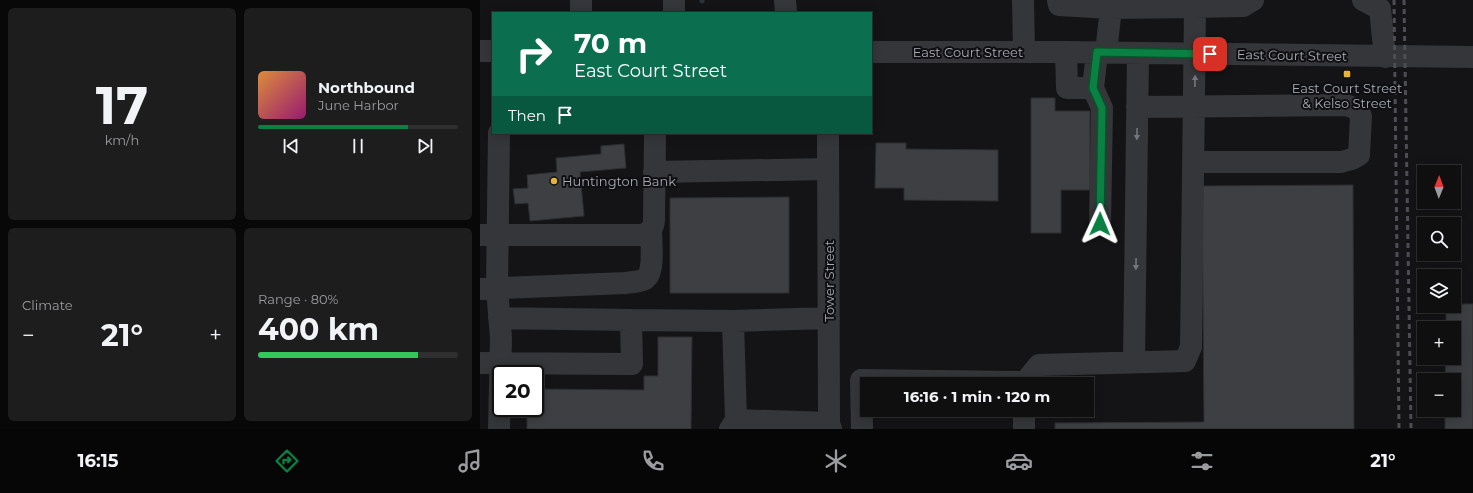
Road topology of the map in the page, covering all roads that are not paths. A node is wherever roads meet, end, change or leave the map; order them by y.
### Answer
1 (581, 0) edge
2 (674, 0) edge
3 (785, 0) edge
4 (1023, 0) edge
5 (1058, 0) edge
6 (1253, 0) edge
7 (1363, 0) edge
8 (1195, 7) junction
9 (1111, 8) junction
10 (581, 12) edge
11 (674, 12) edge
12 (786, 12) edge
13 (480, 51) edge
14 (492, 51) edge
15 (872, 52) edge
16 (1024, 52) junction
17 (1066, 52) junction
18 (1102, 52) junction
19 (1138, 53) junction
20 (1195, 54) junction
21 (1385, 57) junction
22 (1473, 57) edge
23 (1093, 88) junction
24 (1137, 107) junction
25 (1194, 108) junction
26 (499, 134) edge
27 (655, 134) edge
28 (828, 134) edge
29 (1194, 162) junction
30 (828, 168) junction
31 (654, 172) junction
32 (1100, 224) dead end
33 (651, 230) junction
34 (489, 235) edge
35 (488, 288) edge
36 (499, 318) junction
37 (829, 318) junction
38 (631, 320) junction
39 (733, 321) junction
40 (1134, 362) junction
41 (490, 363) edge
42 (1030, 377) edge
43 (862, 417) edge
44 (1024, 417) edge
45 (733, 425) edge
46 (830, 426) edge
47 (499, 429) edge
48 (862, 429) edge
49 (1024, 429) edge

1 - 10 street
2 - 11 street
3 - 12 street
4 - 16 street
5 - 9 street
6 - 8 street
7 - 21 street
8 - 9 street
8 - 20 street
9 - 18 street
13 - 14 street
15 - 16 street, East Court Street
16 - 17 street, East Court Street
17 - 18 street, East Court Street
17 - 23 street
18 - 19 street, East Court Street
18 - 23 street
19 - 20 street, East Court Street
19 - 24 street
20 - 21 street, East Court Street
25 -> 20 street
21 - 22 street, East Court Street
23 - 32 street
24 - 25 street
24 -> 40 street
25 - 29 street
25 - 29 street
26 - 34 street
27 - 31 street
28 - 30 street, Tower Street
29 - 40 street
30 - 31 street
30 - 37 street, Tower Street
31 - 33 street
33 - 34 street
33 - 35 street
34 - 35 street
35 - 36 street
36 - 38 street
36 - 41 street
37 - 39 street
37 - 46 street, Tower Street
38 - 39 street
38 - 41 street
39 - 45 street
40 - 42 street
41 - 47 street
43 - 48 street
44 - 49 street
45 - 46 street

